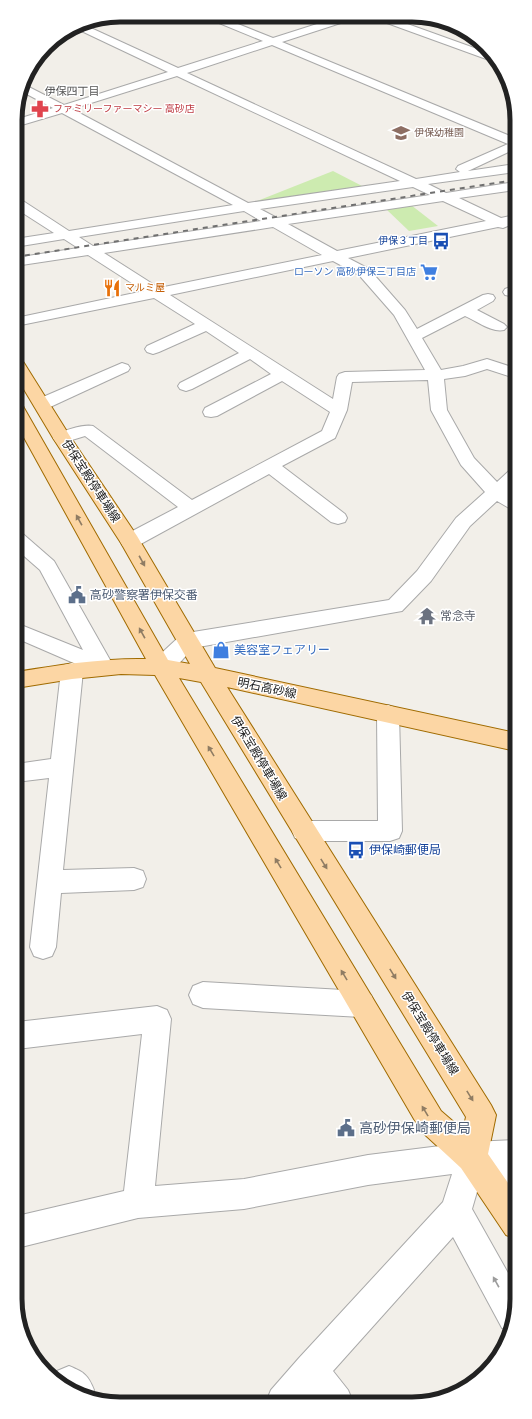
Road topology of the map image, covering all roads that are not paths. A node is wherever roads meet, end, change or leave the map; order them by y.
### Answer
1 (225, 22) edge
2 (332, 22) edge
3 (393, 22) edge
4 (83, 29) edge
5 (274, 42) junction
6 (485, 55) edge
7 (175, 72) junction
8 (27, 89) edge
9 (64, 109) junction
10 (22, 122) edge
11 (510, 141) edge
12 (510, 145) edge
13 (510, 169) edge
14 (438, 180) junction
15 (414, 184) junction
16 (510, 187) edge
17 (442, 196) junction
18 (22, 207) edge
19 (247, 207) junction
20 (510, 220) edge
21 (274, 222) junction
22 (499, 222) junction
23 (510, 228) edge
24 (66, 235) junction
25 (22, 242) edge
26 (91, 250) junction
27 (337, 256) junction
28 (22, 261) edge
29 (158, 294) junction
30 (488, 298) dead end
31 (466, 310) junction
32 (22, 321) edge
33 (207, 326) junction
34 (499, 327) dead end
35 (413, 337) junction
36 (153, 349) dead end
37 (250, 353) junction
38 (122, 368) dead end
39 (510, 371) edge
40 (22, 372) edge
41 (283, 374) junction
42 (436, 375) junction
43 (186, 386) dead end
44 (42, 404) junction
45 (215, 405) dead end
46 (339, 410) junction
47 (22, 419) edge
48 (62, 438) junction
49 (270, 466) junction
50 (510, 479) edge
51 (496, 492) junction
52 (510, 500) edge
53 (191, 508) junction
54 (338, 518) dead end
55 (130, 541) junction
56 (22, 544) edge
57 (22, 634) edge
58 (187, 641) junction
59 (103, 667) junction
60 (161, 667) junction
61 (72, 670) junction
62 (209, 675) junction
63 (22, 679) edge
64 (388, 714) junction
65 (510, 741) edge
66 (62, 767) junction
67 (22, 772) edge
68 (304, 831) junction
69 (134, 879) dead end
70 (49, 882) junction
71 (42, 947) dead end
72 (203, 995) dead end
73 (361, 1004) junction
74 (22, 1034) edge
75 (510, 1155) edge
76 (472, 1157) junction
77 (510, 1177) edge
78 (138, 1204) junction
79 (456, 1210) junction
80 (510, 1214) edge
81 (22, 1231) edge
82 (510, 1308) edge
83 (311, 1370) junction
84 (287, 1397) edge
85 (332, 1397) edge

1 - 5 street
2 - 5 street
3 - 6 street
4 - 7 street
5 - 7 street
5 - 11 street
7 - 9 street
7 - 15 street
8 - 9 street
9 - 10 street
9 - 19 street
12 - 14 street
13 - 14 street
14 - 15 street
15 - 17 street
15 - 19 street
16 - 17 street
17 - 21 street
17 - 22 street
18 - 24 street
19 - 21 street
19 - 24 street
20 - 22 street
21 - 26 street
21 - 27 street
22 - 23 street
22 - 27 street
24 - 25 street
24 - 26 street
26 - 28 street
26 - 29 street
27 - 29 street
27 - 35 street
29 - 32 street
29 - 33 street
30 - 31 street
31 - 34 street
31 - 35 street
33 - 36 street
33 - 37 street
35 - 42 street
37 - 41 street
37 - 43 street
38 - 44 street
39 - 42 street
40 - 44 main road, 伊保宝殿停車場線
41 - 45 street
41 - 46 street
42 - 46 street
42 - 51 street
44 - 48 main road, 伊保宝殿停車場線
46 - 49 street
60 -> 47 main road
48 - 53 street
48 - 55 main road, 伊保宝殿停車場線
49 - 53 street
49 - 54 street
50 - 51 street
51 - 52 street
51 - 58 street
53 - 55 street
55 -> 58 main road, 伊保宝殿停車場線
56 - 59 street
57 - 59 street
58 - 60 street
58 - 62 main road, 伊保宝殿停車場線
59 - 60 main road, 明石高砂線
59 - 61 main road, 明石高砂線
60 - 62 main road, 明石高砂線
73 -> 60 main road
61 - 63 main road, 明石高砂線
61 - 66 street
62 - 64 main road, 明石高砂線
62 - 68 main road, 伊保宝殿停車場線
64 - 65 main road, 明石高砂線
64 - 68 street
66 - 67 street
66 - 70 street
68 -> 76 main road, 伊保宝殿停車場線
69 - 70 street
70 - 71 street
72 - 73 street
76 -> 73 main road
74 - 78 street
75 - 76 street
76 - 77 street
76 - 78 street
76 - 79 street
76 - 80 main road
78 - 81 street
82 -> 79 street
79 - 83 street
83 - 84 street
83 - 85 street

